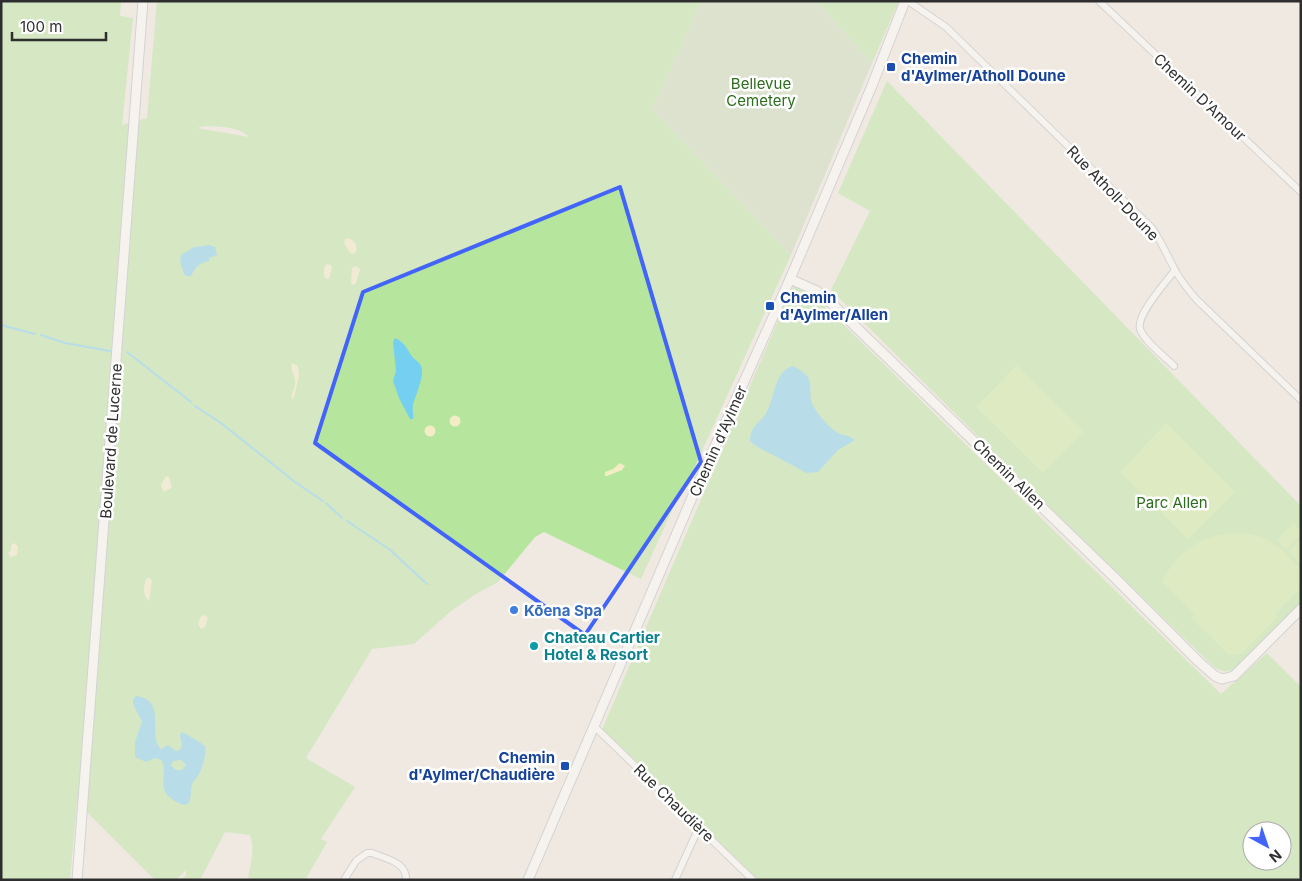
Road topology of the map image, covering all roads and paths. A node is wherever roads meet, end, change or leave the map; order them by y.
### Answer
1 (144, 1) edge
2 (907, 1) edge
3 (1099, 1) edge
4 (1301, 192) edge
5 (1175, 270) junction
6 (790, 279) junction
7 (1174, 366) dead end
8 (1301, 400) edge
9 (1301, 610) edge
10 (594, 726) junction
11 (699, 827) junction
12 (77, 880) edge
13 (344, 880) edge
14 (406, 880) edge
15 (528, 880) edge
16 (675, 880) edge
17 (753, 880) edge

1 - 12 main road, Boulevard de Lucerne
2 - 5 street, Rue Atholl-Doune
2 - 6 main road, Chemin d'Aylmer
3 - 4 street, Chemin D'Amour
5 - 7 street
5 - 8 street, Rue Atholl-Doune
6 - 9 main road, Chemin Allen
6 - 10 main road, Chemin d'Aylmer
10 - 11 street, Rue Chaudière
10 - 15 main road, Chemin d'Aylmer
11 - 16 street
11 - 17 street, Rue Chaudière
13 - 14 street

